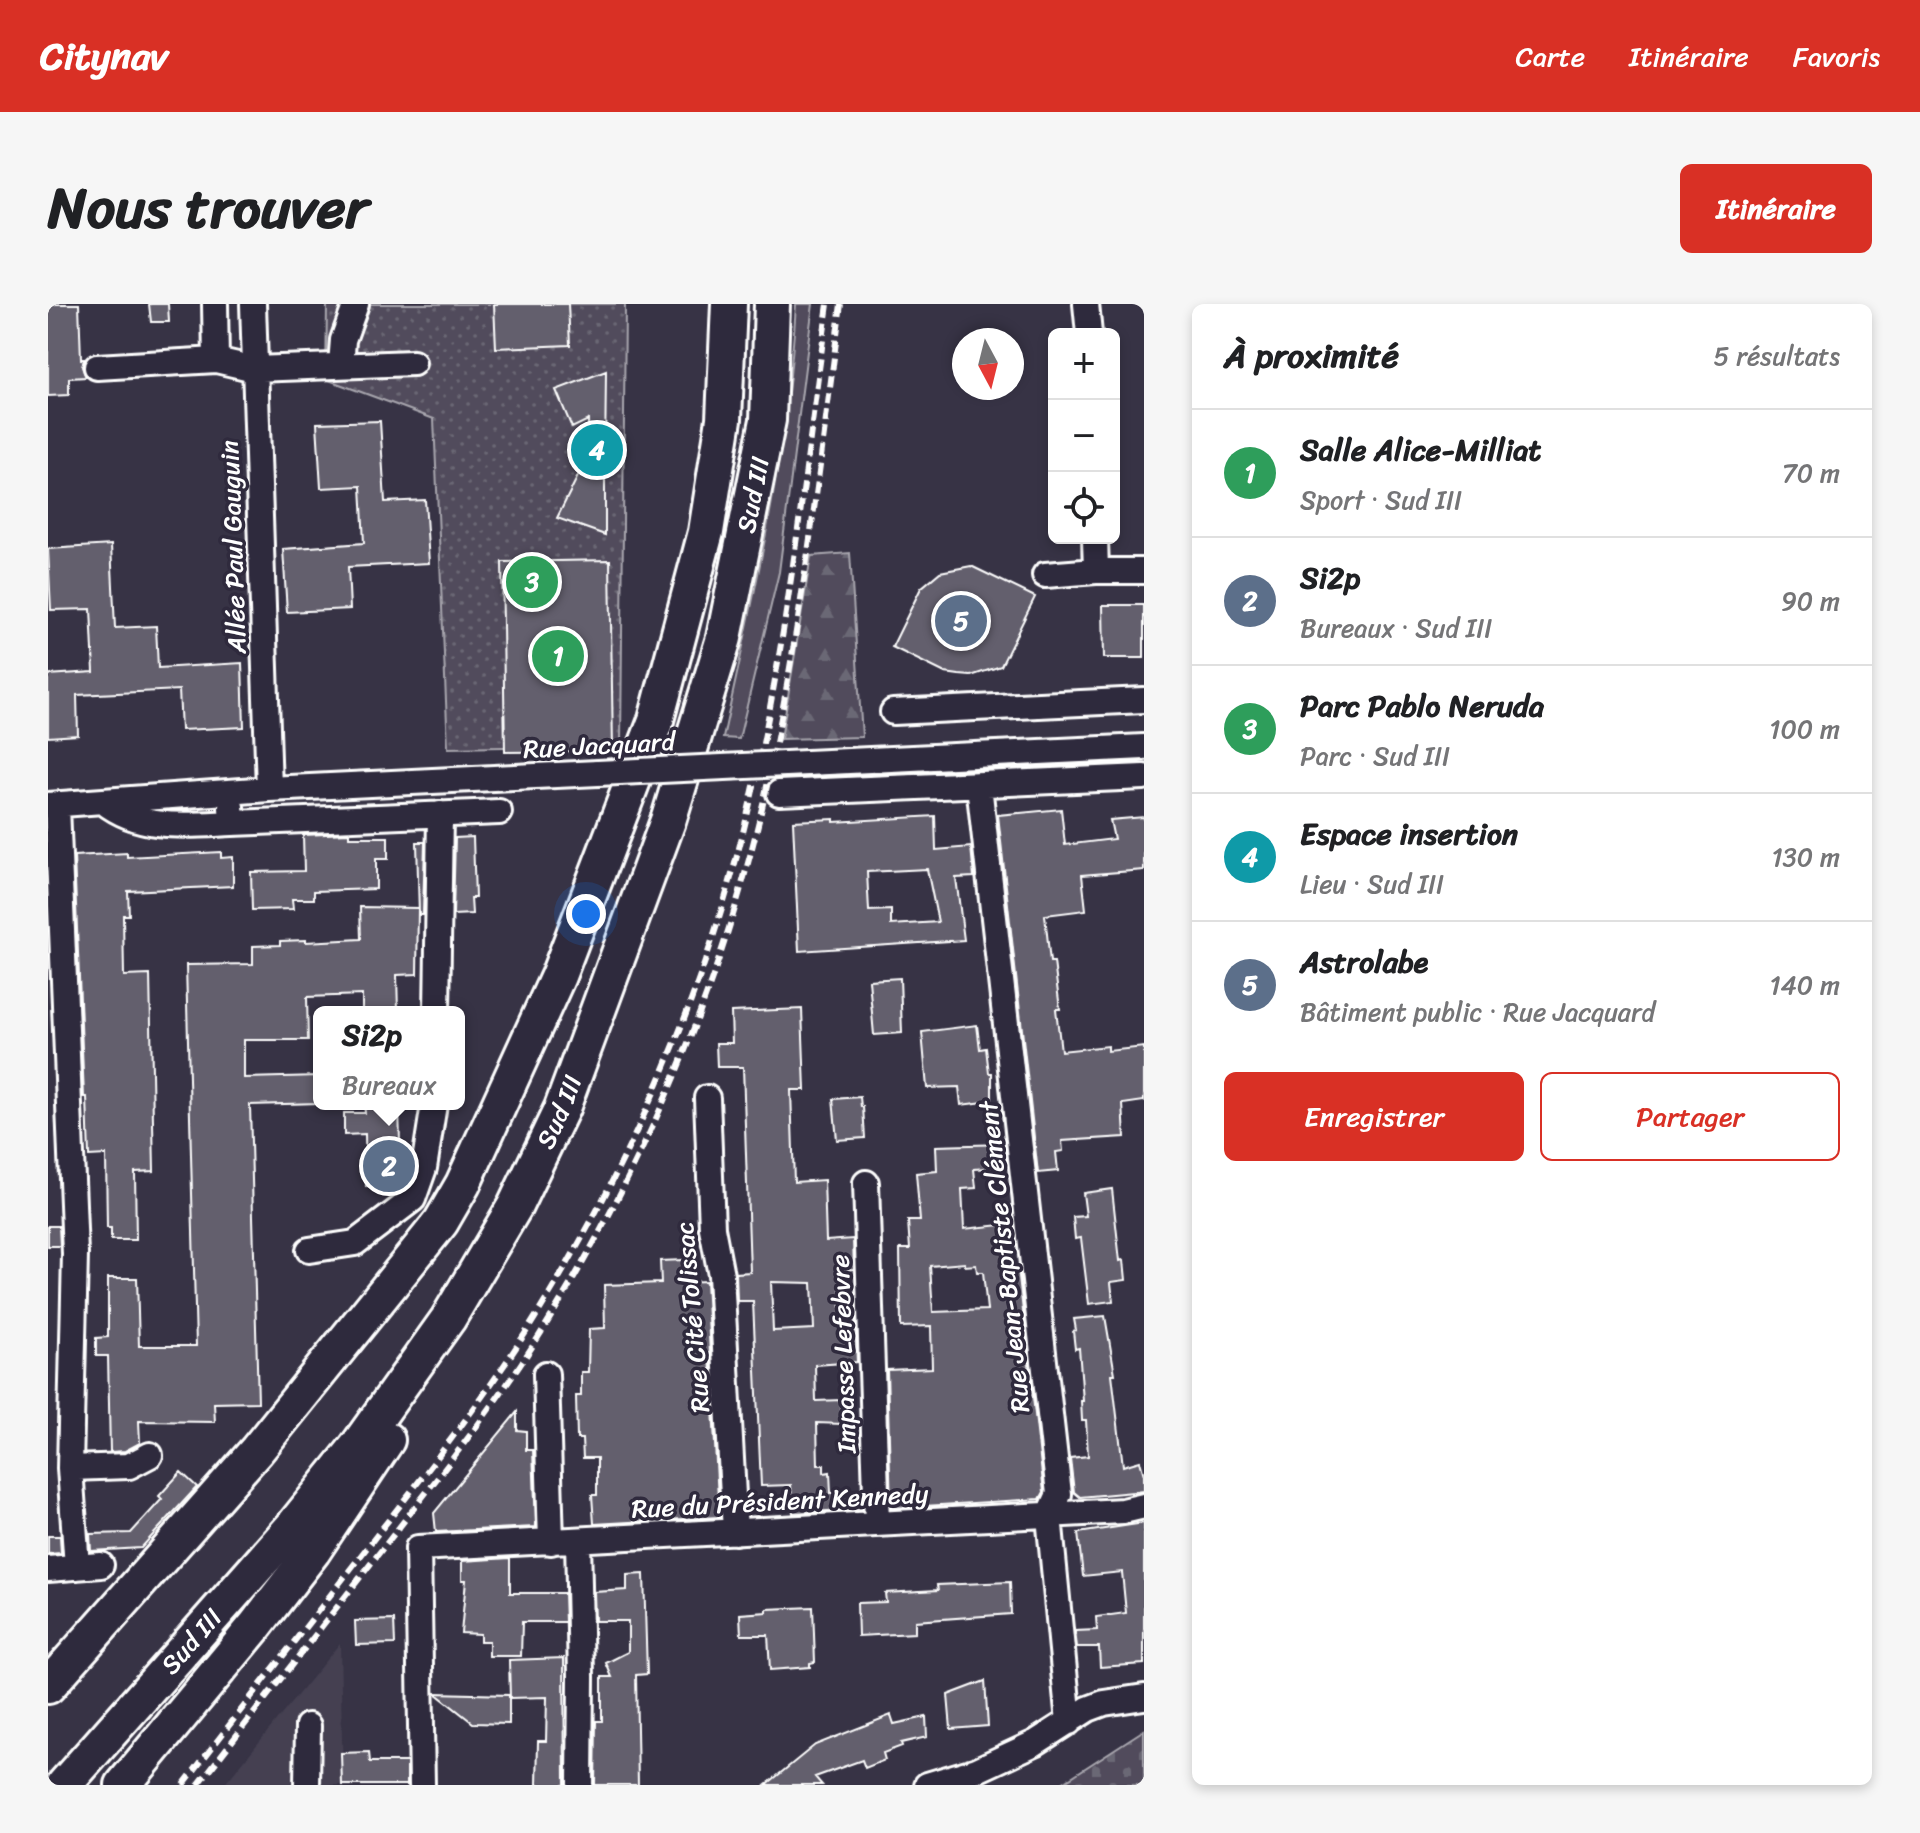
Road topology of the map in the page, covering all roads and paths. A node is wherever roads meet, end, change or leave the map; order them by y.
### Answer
1 (215, 304) edge
2 (253, 304) edge
3 (356, 304) edge
4 (729, 304) edge
5 (772, 304) edge
6 (216, 360) junction
7 (413, 363) dead end
8 (341, 365) junction
9 (97, 367) dead end
10 (255, 369) junction
11 (1095, 544) edge
12 (1096, 571) junction
13 (1144, 571) edge
14 (1045, 575) dead end
15 (1144, 700) edge
16 (893, 712) dead end
17 (1144, 747) edge
18 (1144, 777) edge
19 (979, 785) junction
20 (269, 789) junction
21 (230, 792) junction
22 (779, 793) dead end
23 (104, 802) junction
24 (52, 805) edge
25 (499, 812) dead end
26 (440, 814) junction
27 (232, 823) junction
28 (437, 1006) edge
29 (707, 1098) dead end
30 (433, 1110) edge
31 (866, 1183) dead end
32 (309, 1250) dead end
33 (448, 1319) junction
34 (546, 1374) dead end
35 (150, 1455) dead end
36 (70, 1468) junction
37 (1144, 1506) edge
38 (1049, 1516) junction
39 (877, 1524) junction
40 (735, 1532) junction
41 (578, 1540) junction
42 (551, 1542) junction
43 (48, 1569) edge
44 (48, 1686) edge
45 (1144, 1697) edge
46 (1069, 1722) junction
47 (308, 1726) dead end
48 (64, 1785) edge
49 (123, 1785) edge
50 (307, 1785) edge
51 (422, 1785) edge
52 (580, 1785) edge
53 (927, 1785) edge

1 - 6 street
2 - 10 street, Allée Paul Gauguin
3 - 8 street
4 - 44 highway, Sud III
5 - 33 highway, Sud III
6 - 9 street
6 - 10 street
7 - 8 street
8 - 10 street
10 - 20 street, Allée Paul Gauguin
11 - 12 street
12 - 13 street
12 - 14 street
15 - 16 street
17 - 20 street, Rue Jacquard, bridge
18 - 19 street
19 - 22 street
19 - 38 street, Rue Jean-Baptiste Clément
20 - 21 street, Rue Jacquard
21 - 23 street, Rue Jacquard
21 - 27 street
23 - 24 street, Rue Jacquard
23 - 27 street
24 - 36 street
25 - 26 street
26 - 27 street
26 - 28 street
29 - 40 street, Rue Cité Tolissac
30 - 32 street
31 - 39 street, Impasse Lefebvre
33 - 48 highway, Sud III
33 - 49 highway
34 - 42 street
35 - 36 street
36 - 43 street
37 - 38 street, Rue du Président Kennedy
38 - 39 street, Rue du Président Kennedy
38 - 46 street, Rue Jean-Baptiste Clément
39 - 40 street, Rue du Président Kennedy
40 - 41 street, Rue du Président Kennedy
41 - 42 street, Rue du Président Kennedy
41 - 52 street
42 - 51 street, Rue du Président Kennedy
45 - 46 street
46 - 53 street
47 - 50 street

